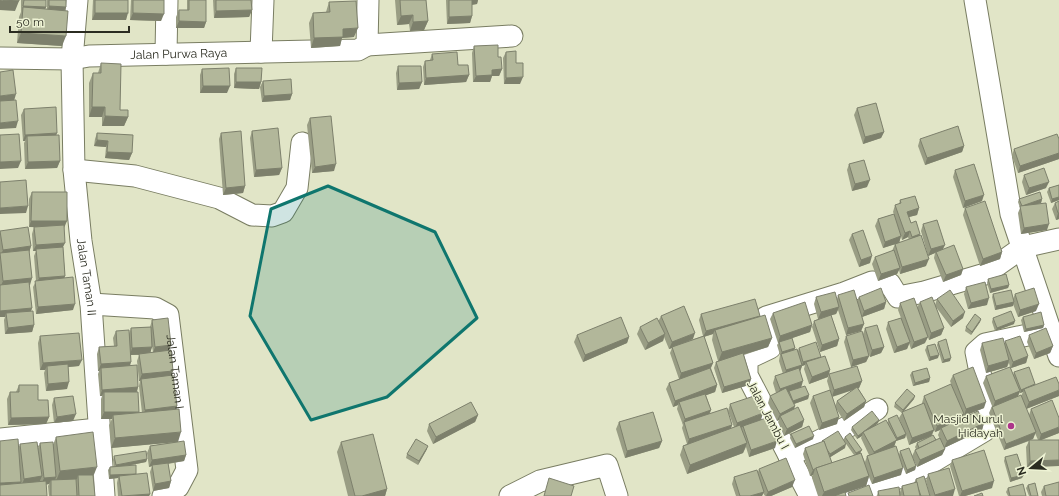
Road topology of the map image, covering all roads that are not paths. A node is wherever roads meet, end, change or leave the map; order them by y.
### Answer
1 (77, 0) edge
2 (167, 0) edge
3 (263, 0) edge
4 (368, 0) edge
5 (975, 0) edge
6 (512, 36) dead end
7 (363, 47) junction
8 (261, 52) junction
9 (166, 54) junction
10 (0, 58) edge
11 (72, 59) junction
12 (302, 143) dead end
13 (74, 170) junction
14 (1059, 238) edge
15 (1023, 247) junction
16 (91, 304) junction
17 (1051, 330) junction
18 (1059, 356) edge
19 (876, 409) dead end
20 (98, 429) junction
21 (0, 439) edge
22 (789, 456) junction
23 (104, 496) edge
24 (163, 496) edge
25 (510, 496) edge
26 (617, 496) edge
27 (810, 496) edge
28 (841, 496) edge

1 - 11 street, Jalan Taman II
2 - 9 street
3 - 8 street
4 - 7 street
5 - 15 street
6 - 7 street, Jalan Purwa Raya
7 - 8 street, Jalan Purwa Raya
8 - 9 street, Jalan Purwa Raya
9 - 11 street, Jalan Purwa Raya
10 - 11 street, Jalan Purwa Raya
11 - 13 street, Jalan Taman II
12 - 13 street
13 - 16 street, Jalan Taman II
14 - 15 street
15 - 17 street
15 - 22 street, Jalan Jambu I
16 - 20 street, Jalan Taman II
16 - 24 street, Jalan Taman I
17 - 18 street
17 - 28 street
19 - 22 street
20 - 21 street
20 - 23 street, Jalan Taman II
22 - 27 street, Jalan Jambu I
25 - 26 street

